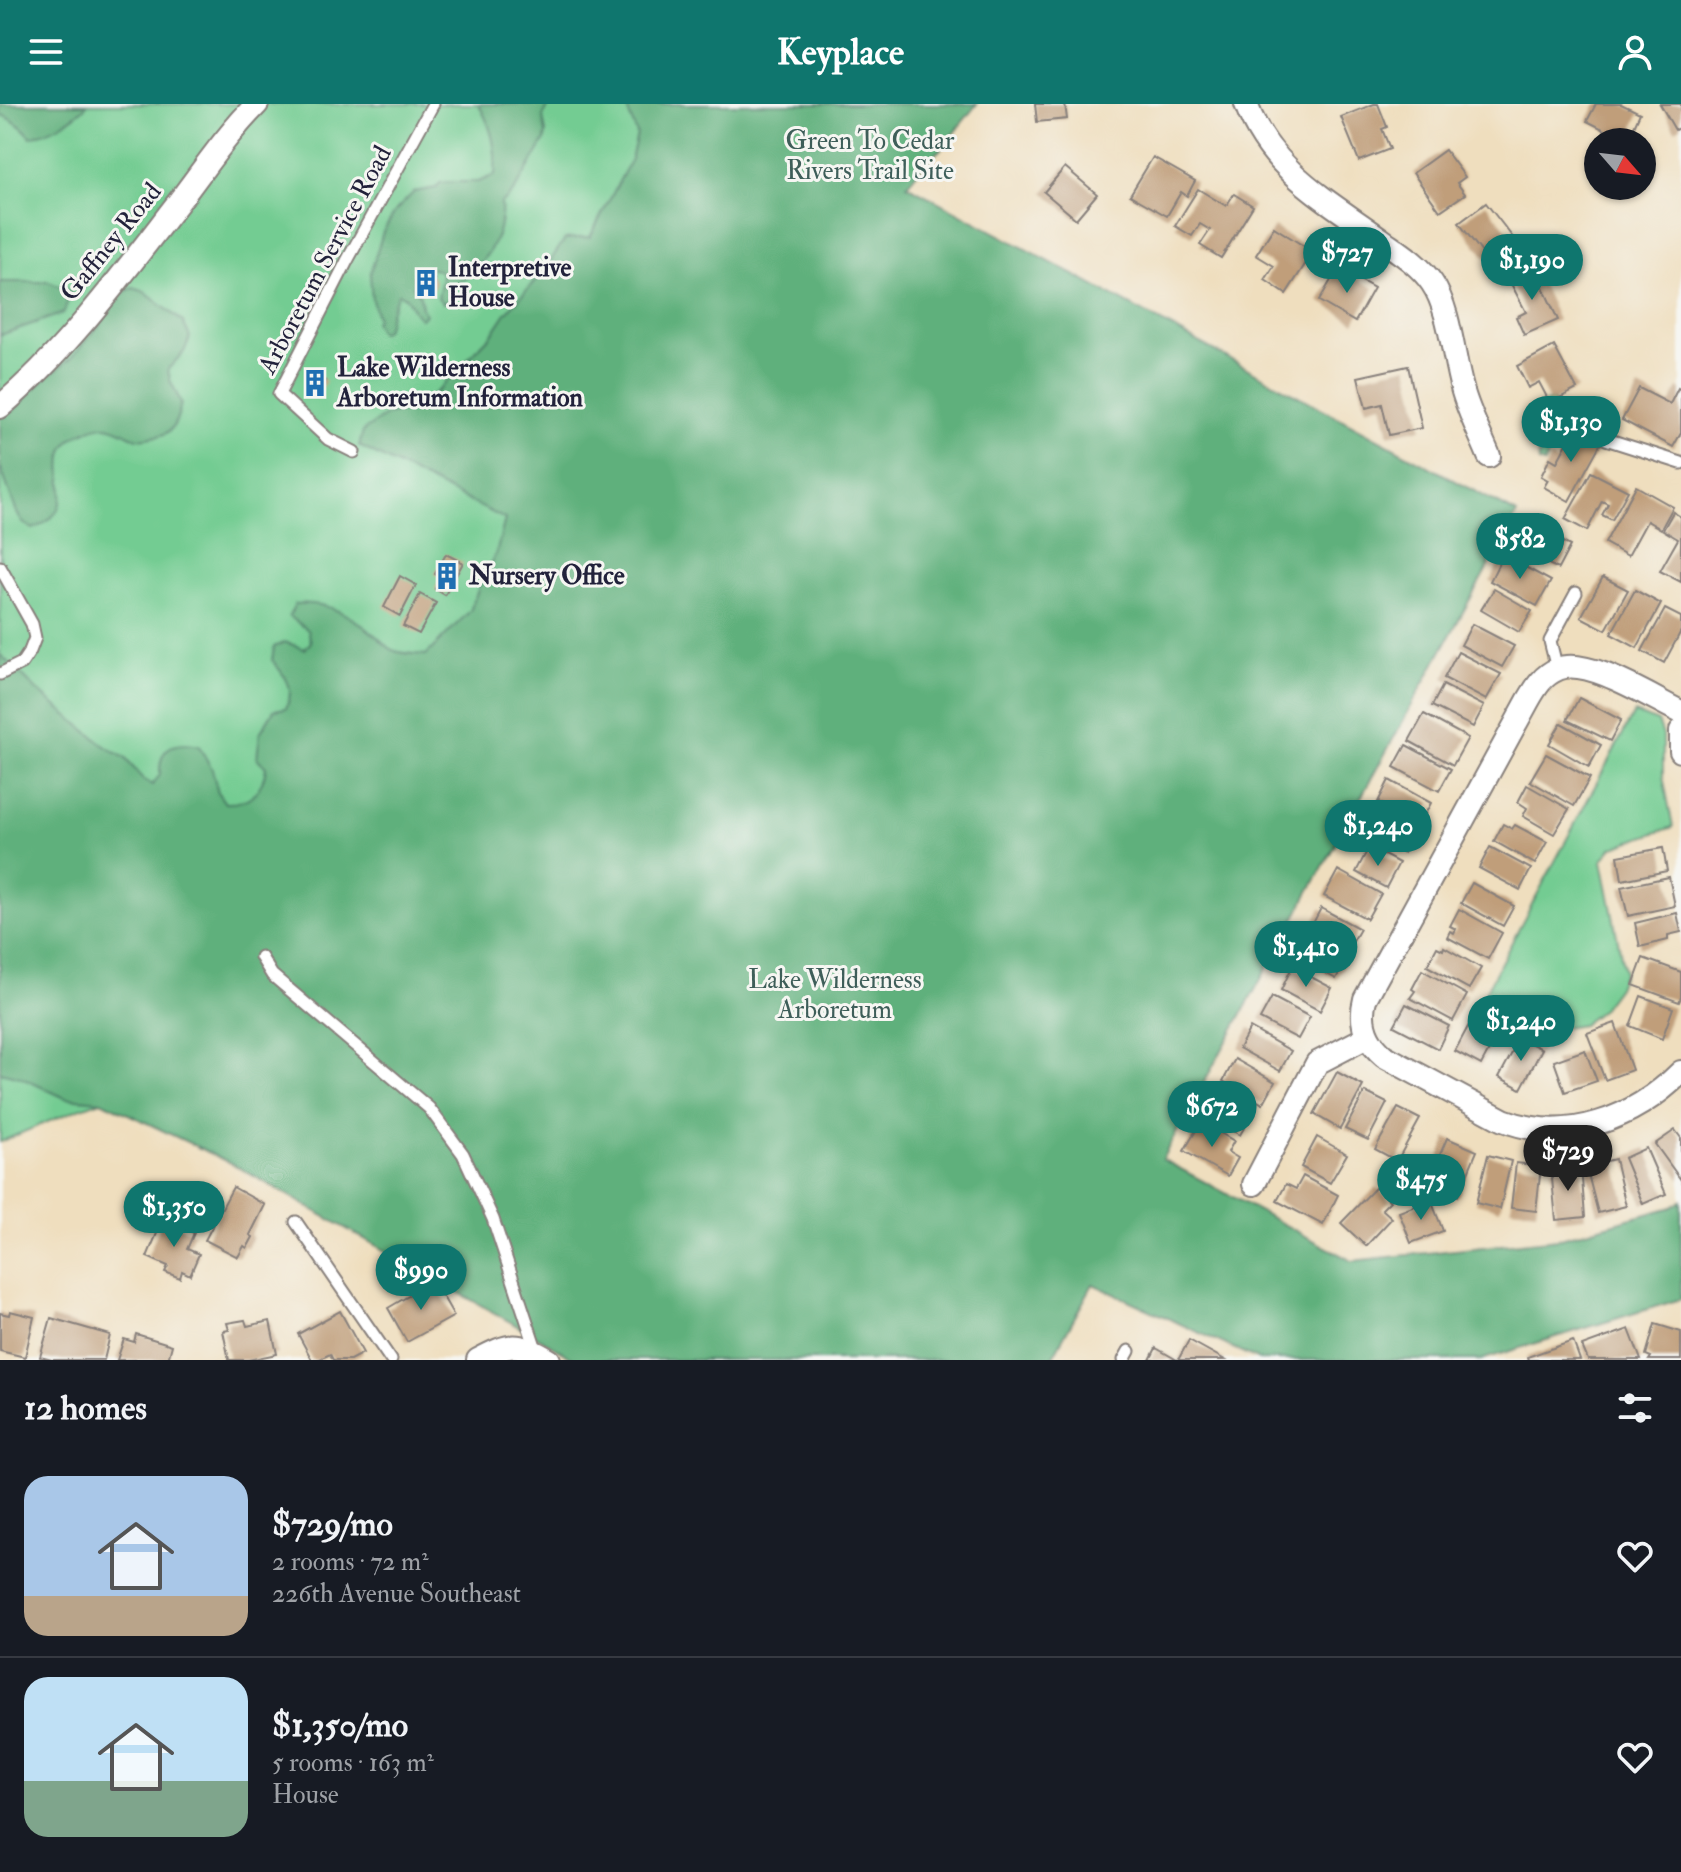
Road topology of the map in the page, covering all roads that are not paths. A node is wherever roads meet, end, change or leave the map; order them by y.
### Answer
1 (257, 104) edge
2 (433, 104) edge
3 (1246, 104) edge
4 (0, 407) edge
5 (1606, 439) dead end
6 (354, 452) dead end
7 (1489, 456) dead end
8 (1681, 463) edge
9 (0, 567) edge
10 (1576, 593) dead end
11 (1557, 669) junction
12 (0, 674) edge
13 (1681, 712) edge
14 (1681, 731) edge
15 (1681, 751) edge
16 (261, 957) dead end
17 (1367, 1037) junction
18 (1681, 1072) edge
19 (1254, 1184) dead end
20 (296, 1222) dead end
21 (543, 1356) edge
22 (391, 1360) edge
23 (478, 1360) edge

1 - 4 street, Gaffney Road
2 - 6 lane, Arboretum Service Road
3 - 7 street
5 - 8 lane
9 - 12 lane
10 - 11 lane
11 - 13 street
11 - 17 street
14 - 15 street
16 - 21 lane
17 - 18 street
17 - 19 street
20 - 22 lane
21 - 23 street

